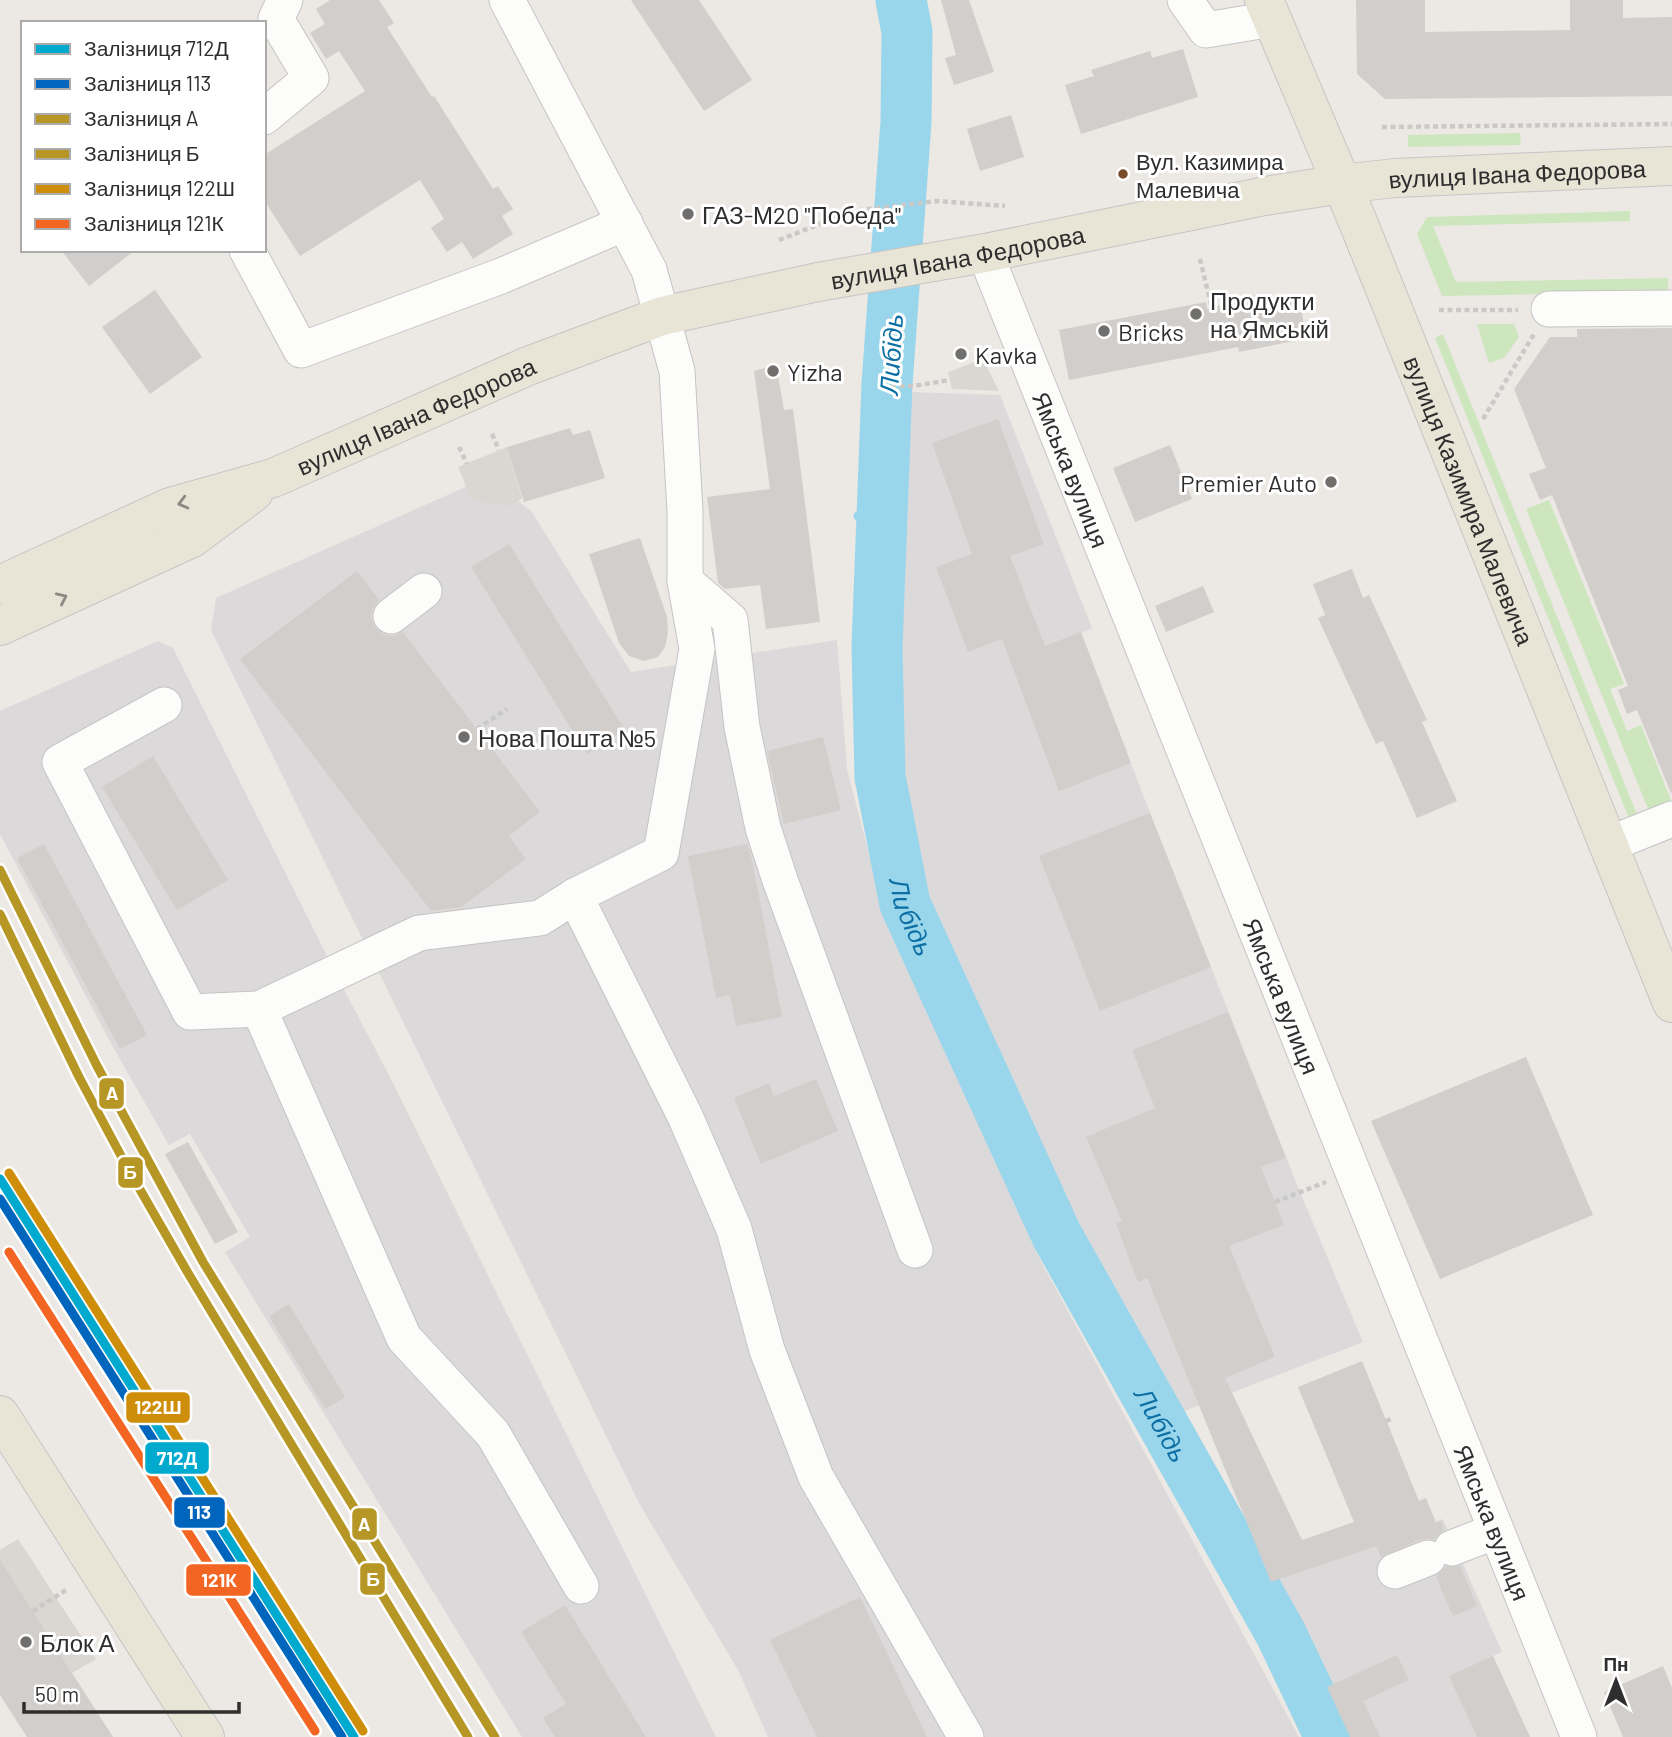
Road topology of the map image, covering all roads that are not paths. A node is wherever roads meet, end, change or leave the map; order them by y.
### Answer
1 (285, 0) edge
2 (507, 0) edge
3 (1185, 0) edge
4 (1268, 9) edge
5 (266, 115) edge
6 (1672, 166) edge
7 (1342, 184) junction
8 (625, 223) junction
9 (248, 252) edge
10 (966, 256) junction
11 (1672, 308) edge
12 (1549, 309) road end
13 (662, 316) junction
14 (273, 478) junction
15 (685, 581) junction
16 (0, 585) edge
17 (424, 591) dead end
18 (391, 616) dead end
19 (0, 626) edge
20 (164, 705) dead end
21 (1672, 819) edge
22 (1607, 845) junction
23 (575, 896) junction
24 (1672, 1003) edge
25 (259, 1009) junction
26 (915, 1250) dead end
27 (0, 1415) edge
28 (1496, 1531) junction
29 (1395, 1571) dead end
30 (580, 1586) dead end
31 (205, 1737) edge
32 (966, 1737) edge
33 (1579, 1737) edge

1 - 5 street
2 - 8 street
3 - 4 street
4 - 7 main road, вулиця Казимира Малевича
6 - 7 main road, вулиця Івана Федорова
7 - 10 main road, вулиця Івана Федорова
7 - 22 main road, вулиця Казимира Малевича
8 - 9 street
8 - 13 street
10 - 13 main road, вулиця Івана Федорова
10 - 28 street, Ямська вулиця
11 - 12 street
13 - 14 main road, вулиця Івана Федорова
13 - 15 street
14 -> 16 main road, вулиця Івана Федорова
19 -> 14 main road, вулиця Івана Федорова
15 - 23 street
15 - 26 street
17 - 18 street
20 - 25 street
21 - 22 street
22 - 24 main road, вулиця Казимира Малевича
23 - 25 street
23 - 32 street
25 - 30 street
27 - 31 main road
28 - 29 street
28 - 33 street, Ямська вулиця

